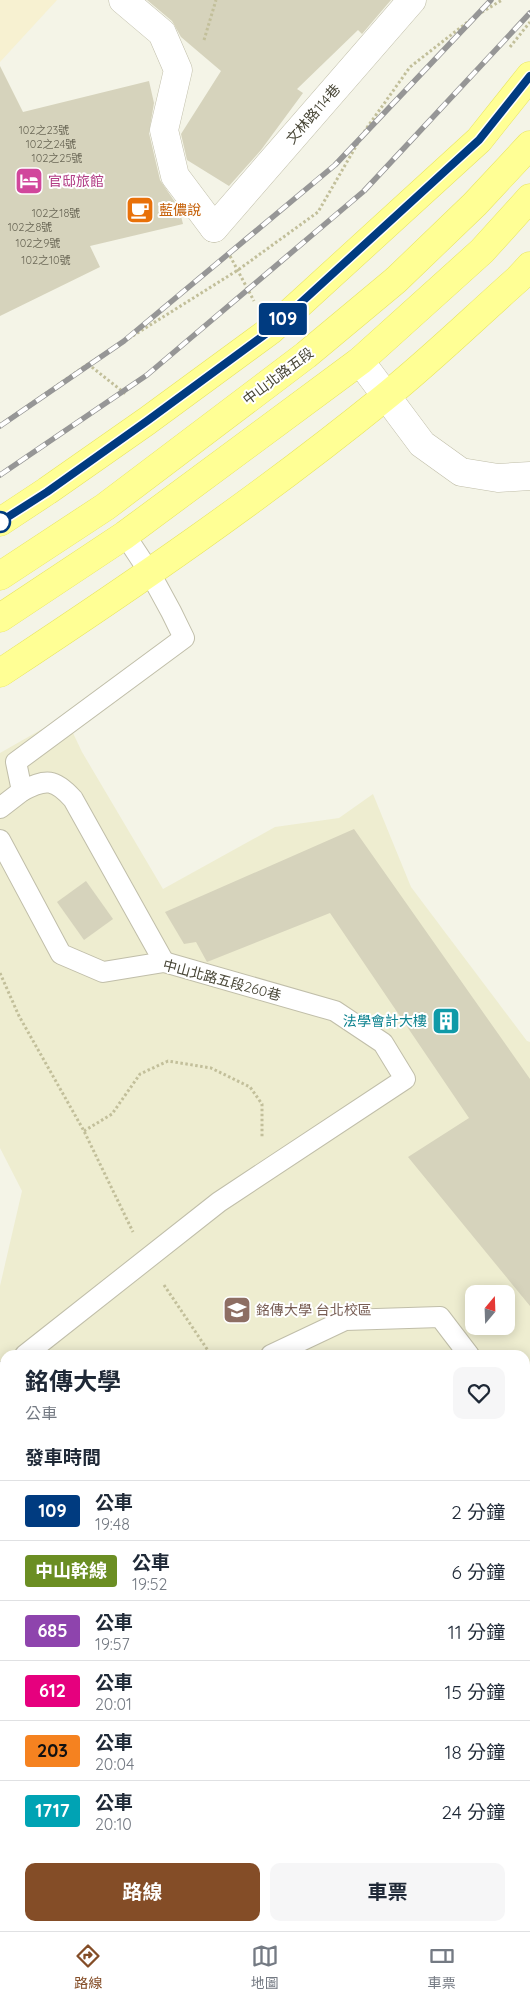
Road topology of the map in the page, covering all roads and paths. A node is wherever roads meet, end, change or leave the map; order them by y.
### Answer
1 (123, 0) edge
2 (412, 0) edge
3 (530, 22) edge
4 (506, 53) dead end
5 (530, 76) edge
6 (530, 145) edge
7 (530, 198) edge
8 (530, 266) edge
9 (238, 270) dead end
10 (261, 295) dead end
11 (360, 361) junction
12 (88, 364) dead end
13 (128, 395) junction
14 (386, 396) junction
15 (121, 401) dead end
16 (147, 421) junction
17 (530, 476) edge
18 (0, 522) edge
19 (125, 535) junction
20 (151, 572) junction
21 (0, 576) edge
22 (0, 618) edge
23 (0, 674) edge
24 (22, 791) junction
25 (0, 808) edge
26 (0, 840) edge
27 (164, 962) junction
28 (0, 973) edge
29 (84, 1132) junction
30 (262, 1174) junction
31 (146, 1259) junction
32 (31, 1350) edge
33 (208, 1350) edge
34 (282, 1350) edge
35 (465, 1350) edge

1 - 2 street, 文林路114巷
3 - 4 path
5 - 16 main road
6 - 21 main road, 中山北路五段
7 - 11 main road
8 - 14 main road
9 - 10 path
11 - 14 street
11 - 19 main road
12 - 13 path
13 - 15 path
13 - 16 path
14 - 17 street
14 - 20 main road
16 - 18 main road
19 - 20 lane
19 - 22 main road
20 - 23 main road
20 - 24 lane
24 - 25 lane
24 - 27 lane
26 - 27 lane, 中山北路五段260巷
27 - 30 lane, 中山北路五段260巷
28 - 29 path
29 - 30 path
29 - 31 path
30 - 31 lane
31 - 32 lane
31 - 33 path
34 - 35 lane

